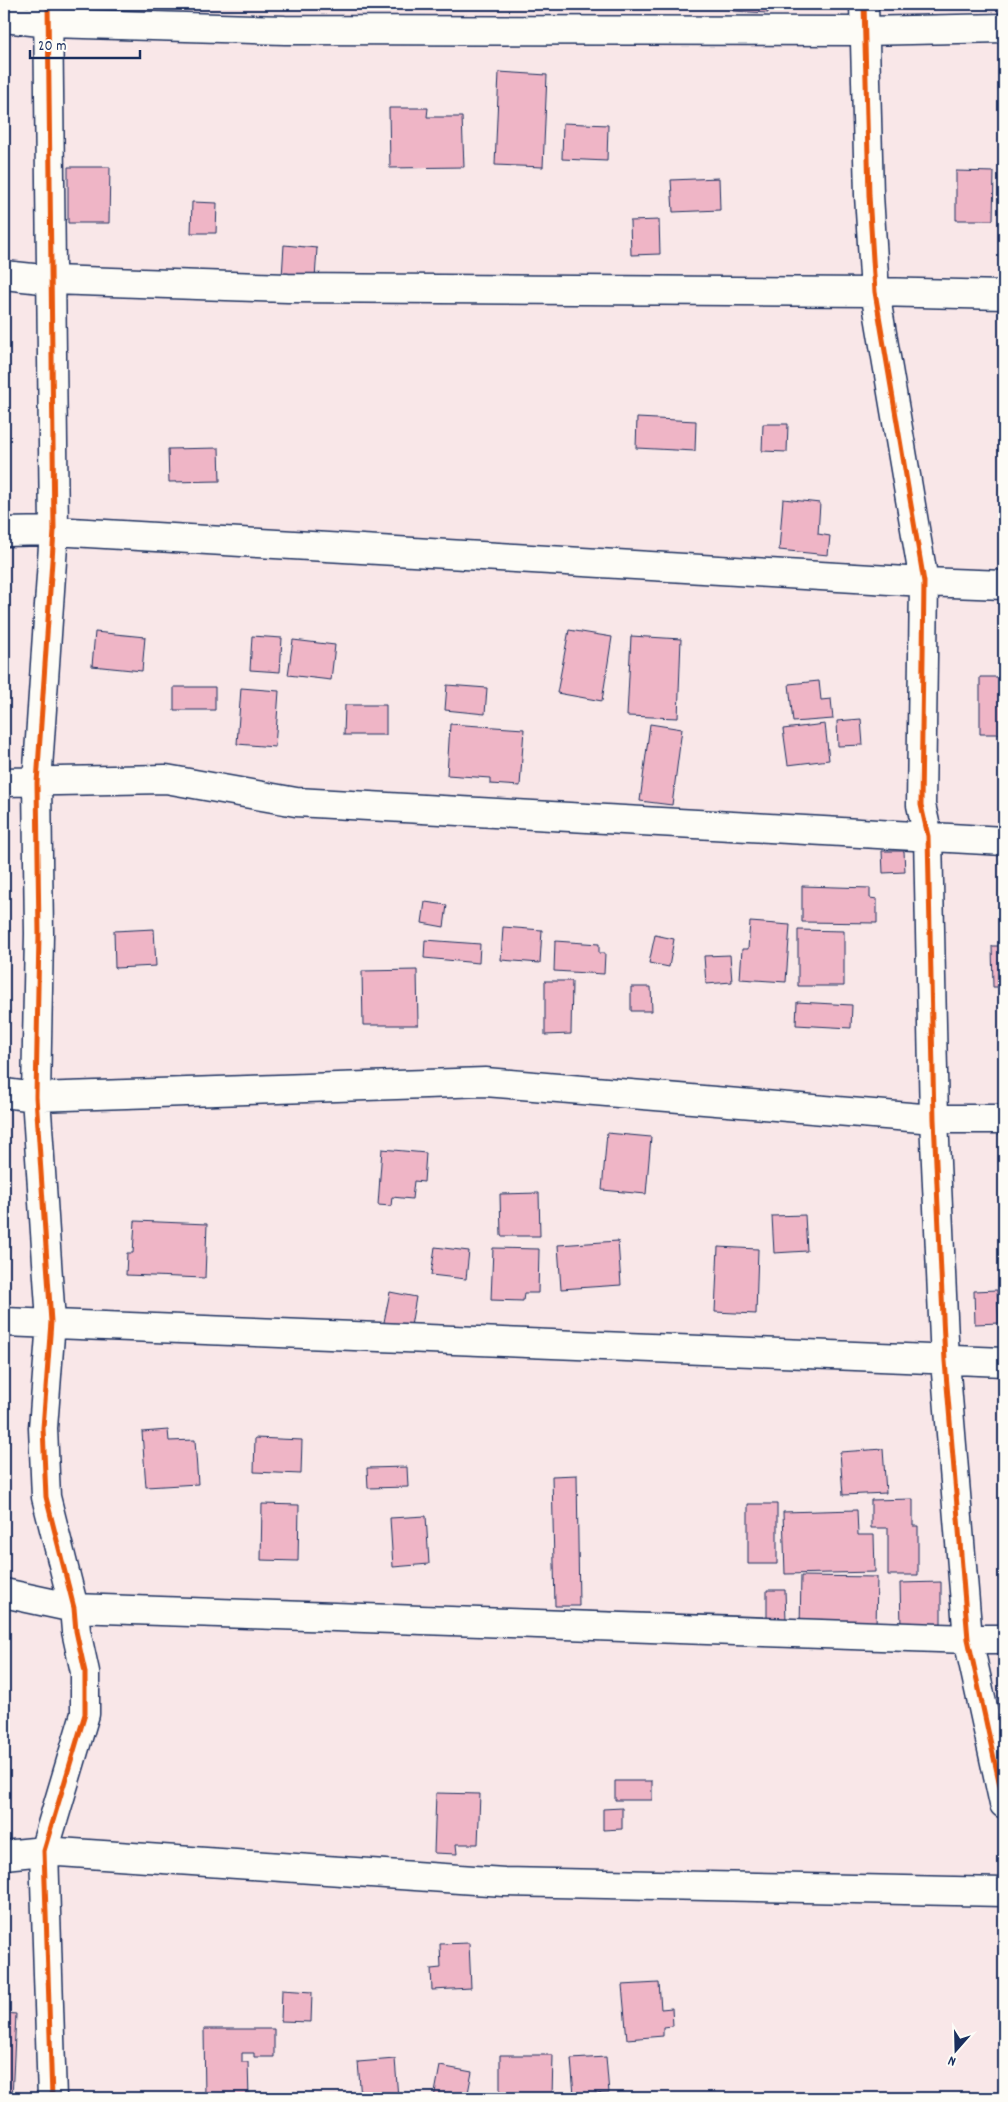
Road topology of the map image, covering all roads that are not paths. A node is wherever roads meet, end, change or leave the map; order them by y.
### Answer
1 (864, 4) edge
2 (49, 14) edge
3 (4, 18) edge
4 (1004, 28) edge
5 (864, 31) junction
6 (4, 275) edge
7 (52, 280) junction
8 (875, 292) junction
9 (1004, 295) edge
10 (54, 531) junction
11 (4, 532) edge
12 (924, 582) junction
13 (1004, 585) edge
14 (4, 782) edge
15 (37, 783) junction
16 (928, 836) junction
17 (1004, 841) edge
18 (4, 1093) edge
19 (36, 1097) junction
20 (934, 1119) junction
21 (1004, 1119) edge
22 (4, 1322) edge
23 (51, 1322) junction
24 (945, 1361) junction
25 (1004, 1362) edge
26 (4, 1594) edge
27 (74, 1608) junction
28 (968, 1639) junction
29 (1004, 1639) edge
30 (1004, 1804) edge
31 (44, 1851) junction
32 (4, 1854) edge
33 (1004, 1892) edge
34 (52, 2098) edge

1 - 5 street
2 - 3 street
2 - 5 street
2 - 7 street
4 - 5 street
5 - 8 street
6 - 7 street
7 - 8 street
7 - 10 street
8 - 9 street
8 - 12 street
10 - 11 street
10 - 12 street
10 - 15 street
12 - 13 street
12 - 16 street
14 - 15 street
15 - 16 street
15 - 19 street
16 - 17 street
16 - 20 street
18 - 19 street
19 - 20 street
19 - 23 street
20 - 21 street
20 - 24 street
22 - 23 street
23 - 24 street
23 - 27 street
24 - 25 street
24 - 28 street
26 - 27 street
27 - 28 street
27 - 31 street
28 - 29 street
28 - 30 street
31 - 32 street
31 - 33 street
31 - 34 street

